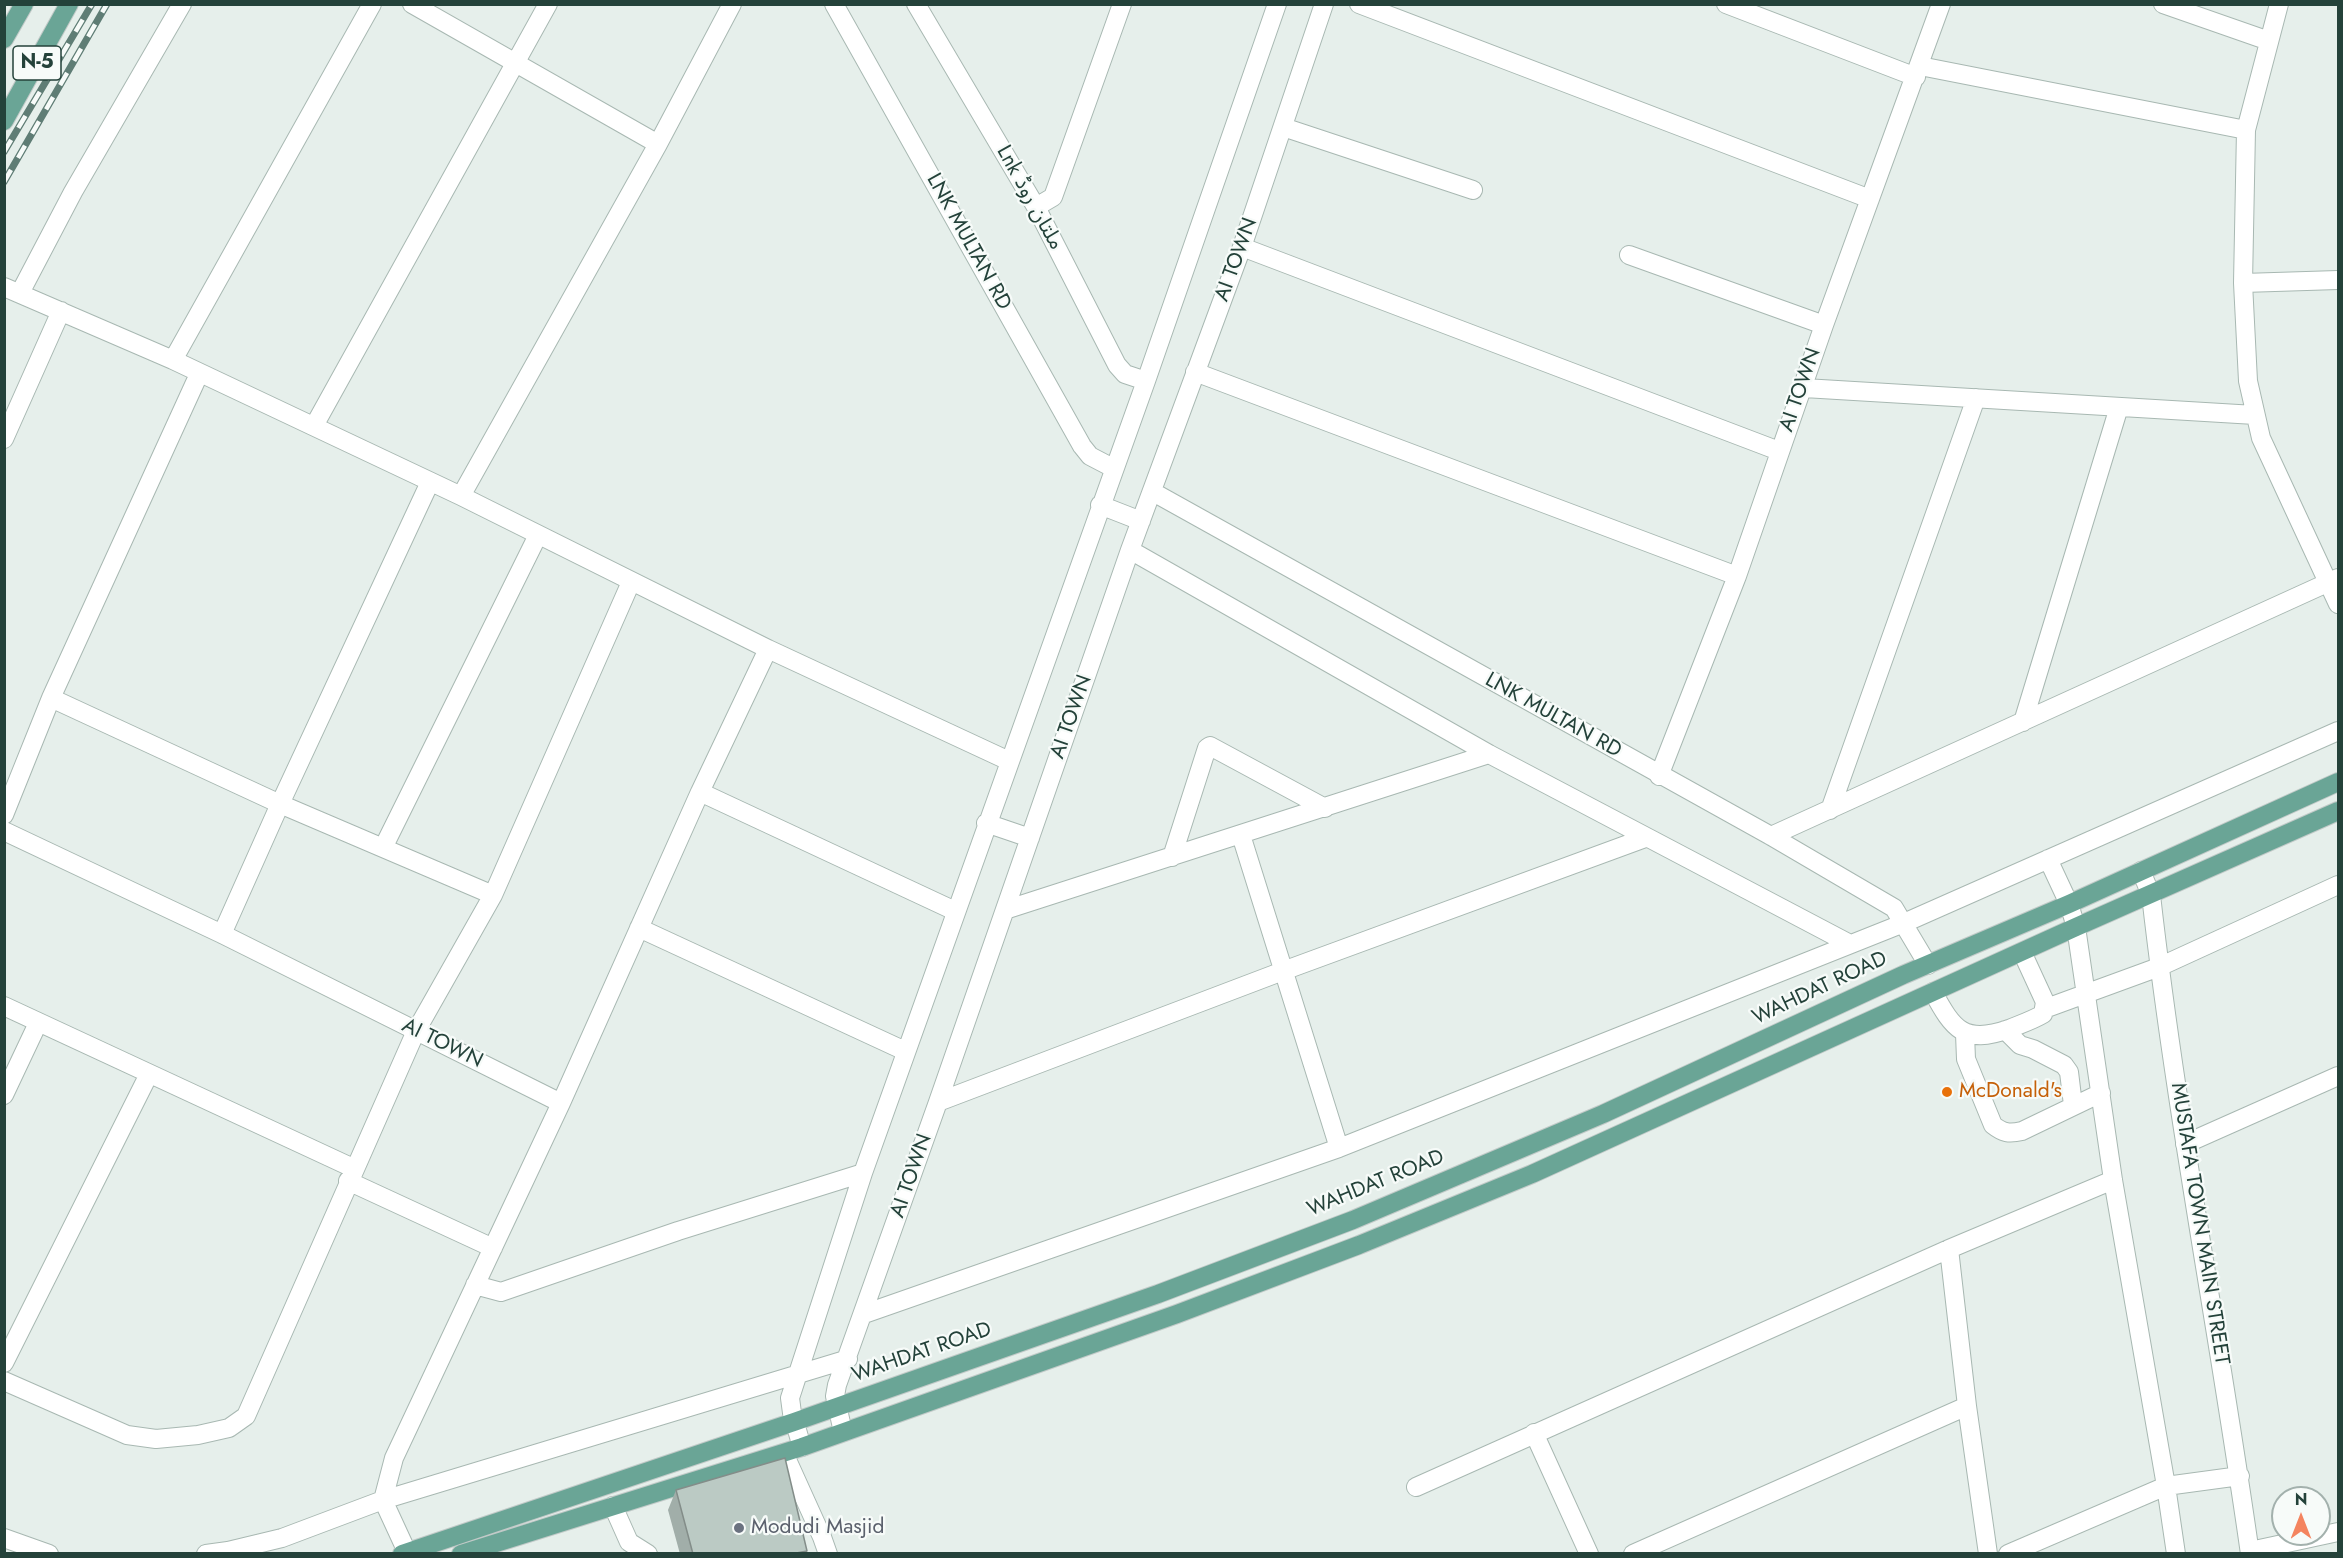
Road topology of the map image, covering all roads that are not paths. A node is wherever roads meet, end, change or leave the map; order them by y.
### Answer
1 (24, 4) edge
2 (69, 4) edge
3 (182, 4) edge
4 (372, 4) edge
5 (412, 4) edge
6 (548, 4) edge
7 (732, 4) edge
8 (834, 4) edge
9 (916, 4) edge
10 (1122, 4) edge
11 (1277, 4) edge
12 (1324, 4) edge
13 (1359, 4) edge
14 (1726, 4) edge
15 (1941, 4) edge
16 (2163, 4) edge
17 (2279, 4) edge
18 (4, 39) edge
19 (2269, 41) junction
20 (515, 63) junction
21 (1918, 72) junction
22 (4, 121) edge
23 (1283, 127) junction
24 (2246, 130) junction
25 (658, 144) junction
26 (1473, 190) dead end
27 (1869, 199) junction
28 (1036, 207) junction
29 (1242, 247) junction
30 (1629, 255) dead end
31 (2338, 280) edge
32 (2243, 283) junction
33 (12, 290) edge
34 (61, 311) junction
35 (1824, 325) junction
36 (172, 360) junction
37 (1195, 372) junction
38 (199, 374) junction
39 (1146, 381) junction
40 (1804, 388) junction
41 (1976, 398) junction
42 (2119, 407) junction
43 (2255, 415) junction
44 (314, 426) junction
45 (4, 438) edge
46 (1779, 451) junction
47 (1113, 468) junction
48 (430, 482) junction
49 (1153, 492) junction
50 (461, 496) junction
51 (1100, 505) junction
52 (1142, 521) junction
53 (538, 535) junction
54 (1130, 550) junction
55 (1737, 576) junction
56 (2334, 580) edge
57 (631, 582) junction
58 (2338, 604) edge
59 (768, 649) junction
60 (51, 698) junction
61 (2023, 722) junction
62 (2338, 731) edge
63 (1489, 754) junction
64 (1009, 761) junction
65 (1659, 776) junction
66 (2338, 782) edge
67 (700, 792) junction
68 (280, 804) junction
69 (1325, 808) junction
70 (1830, 810) junction
71 (2338, 811) edge
72 (4, 815) edge
73 (987, 823) junction
74 (4, 831) edge
75 (1241, 835) junction
76 (1771, 836) junction
77 (1030, 837) junction
78 (1645, 838) junction
79 (382, 848) junction
80 (1172, 857) junction
81 (2048, 859) junction
82 (2141, 871) junction
83 (2338, 885) edge
84 (493, 895) junction
85 (2151, 895) junction
86 (2069, 904) junction
87 (1005, 910) junction
88 (955, 911) junction
89 (1904, 923) junction
90 (2076, 927) junction
91 (639, 928) junction
92 (222, 934) junction
93 (1850, 944) junction
94 (2022, 952) junction
95 (1928, 965) junction
96 (2159, 967) junction
97 (1283, 971) junction
98 (1933, 992) junction
99 (2086, 995) junction
100 (4, 1006) edge
101 (2044, 1009) junction
102 (39, 1023) junction
103 (2005, 1030) junction
104 (416, 1031) junction
105 (1965, 1034) junction
106 (906, 1051) junction
107 (150, 1074) junction
108 (2338, 1076) edge
109 (2101, 1093) junction
110 (4, 1095) edge
111 (938, 1102) junction
112 (561, 1103) junction
113 (2073, 1106) junction
114 (2185, 1144) junction
115 (1339, 1148) junction
116 (863, 1173) junction
117 (351, 1174) junction
118 (2113, 1180) junction
119 (493, 1248) junction
120 (1949, 1249) junction
121 (475, 1285) junction
122 (864, 1314) junction
123 (848, 1359) junction
124 (4, 1363) edge
125 (800, 1373) junction
126 (4, 1382) edge
127 (837, 1406) junction
128 (1967, 1406) junction
129 (794, 1422) junction
130 (843, 1432) junction
131 (1534, 1432) junction
132 (793, 1450) junction
133 (2240, 1476) junction
134 (2166, 1486) junction
135 (1416, 1487) dead end
136 (383, 1500) junction
137 (613, 1506) junction
138 (2338, 1532) edge
139 (4, 1538) edge
140 (285, 1546) edge
141 (456, 1548) edge
142 (629, 1548) edge
143 (2250, 1552) edge
144 (404, 1553) edge
145 (49, 1554) edge
146 (206, 1554) edge
147 (648, 1554) edge
148 (828, 1554) edge
149 (1589, 1554) edge
150 (1633, 1554) edge
151 (1988, 1554) edge
152 (2008, 1554) edge
153 (2176, 1554) edge

1 - 18 main road, N-5
2 - 22 main road, N-5
3 - 33 street
4 - 36 street
5 - 20 street
6 - 20 street
7 - 25 street
8 - 47 street, LNK MULTAN RD
9 - 28 street, Lnk ملتان روڈ
10 - 28 street
11 - 39 street
12 - 23 street, AI TOWN
13 - 27 street
14 - 21 street
15 - 21 street, AI TOWN
16 - 19 street
17 - 19 street
19 - 24 street
20 - 25 street
20 - 44 street
21 - 24 street
21 - 27 street, AI TOWN
23 - 26 street
23 - 29 street, AI TOWN
24 - 32 street
25 - 50 street
27 - 35 street, AI TOWN
28 - 39 street, Lnk ملتان روڈ
29 - 37 street, AI TOWN
29 - 46 street
30 - 35 street
31 - 32 street
32 - 43 street
33 - 34 street
34 - 36 street
34 - 45 street
35 - 40 street, AI TOWN
36 - 38 street
37 - 49 street, AI TOWN
37 - 55 street
38 - 44 street
38 - 60 street
39 - 47 street
40 - 41 street
40 - 46 street, AI TOWN
41 - 42 street
41 - 70 street
42 - 43 street
42 - 61 street
43 - 56 street
44 - 48 street
46 - 55 street, AI TOWN
47 - 51 street
48 - 50 street
48 - 68 street
49 - 52 street, AI TOWN
49 - 65 street, LNK MULTAN RD
50 - 53 street
51 - 52 street
51 - 64 street
52 - 54 street, AI TOWN
53 - 57 street
53 - 79 street
54 - 63 street
54 - 77 street, AI TOWN
55 - 65 street, AI TOWN
56 - 58 street
56 - 61 street
57 - 59 street
57 - 84 street
59 - 64 street
59 - 67 street
60 - 68 street
60 - 72 street
61 - 70 street
62 - 81 street
63 - 69 street
63 - 78 street
64 - 73 street
65 - 76 street, LNK MULTAN RD
66 - 82 main road, WAHDAT ROAD
67 - 88 street
67 - 91 street
68 - 79 street
68 - 92 street
69 - 75 street
69 - 80 street
70 - 76 street
71 - 85 main road, WAHDAT ROAD
73 - 77 street
73 - 88 street
74 - 92 street, AI TOWN
75 - 80 street
75 - 97 street
76 - 89 street, LNK MULTAN RD
77 - 87 street, AI TOWN
78 - 93 street
78 - 97 street
79 - 84 street
80 - 87 street
81 - 86 street
81 - 89 street
82 - 85 street, MUSTAFA TOWN MAIN STREET
82 - 86 main road, WAHDAT ROAD
83 - 96 street
84 - 104 street
85 - 90 main road, WAHDAT ROAD
85 - 96 street, MUSTAFA TOWN MAIN STREET
86 - 90 street
86 - 95 main road, WAHDAT ROAD
87 - 111 street, AI TOWN
88 - 106 street
89 - 93 street
89 - 95 street, LNK MULTAN RD
90 - 94 main road, WAHDAT ROAD
90 - 99 street
91 - 106 street
91 - 112 street
92 - 104 street, AI TOWN
93 - 115 street
94 - 98 main road, WAHDAT ROAD
94 - 101 street
95 - 127 main road, WAHDAT ROAD
96 - 99 street
96 - 114 street, MUSTAFA TOWN MAIN STREET
97 - 111 street
97 - 115 street
98 - 105 street
98 - 130 main road, WAHDAT ROAD
99 - 101 street
99 - 109 street
100 - 102 street
101 - 103 street
102 - 107 street
102 - 110 street
103 - 105 street
103 - 113 street
104 - 112 street, AI TOWN
104 - 117 street
105 - 113 street
106 - 116 street
107 - 117 street
107 - 124 street
108 - 114 street
109 - 113 street
109 - 118 street
111 - 122 street, AI TOWN
112 - 119 street
114 - 133 street, MUSTAFA TOWN MAIN STREET
115 - 122 street
116 - 121 street
116 - 125 street
117 - 119 street
117 - 126 street
118 - 120 street
118 - 134 street
119 - 121 street
120 - 128 street
120 - 131 street
121 - 136 street
122 - 123 street, AI TOWN
123 - 125 street
123 - 127 street, AI TOWN
125 - 129 street
125 - 136 street
127 - 129 main road, WAHDAT ROAD
127 - 130 street, AI TOWN
128 - 150 street
128 - 151 street
129 - 132 street
129 - 141 main road, WAHDAT ROAD
130 - 132 main road, WAHDAT ROAD
131 - 135 street
131 - 149 street
132 - 137 main road, WAHDAT ROAD
132 - 148 street
133 - 134 street
133 - 143 street, MUSTAFA TOWN MAIN STREET
134 - 152 street
134 - 153 street
136 - 140 street
136 - 144 street
137 - 141 main road, WAHDAT ROAD
137 - 142 street
138 - 143 street
139 - 145 street
140 - 146 street
141 - 144 main road, WAHDAT ROAD
142 - 147 street

